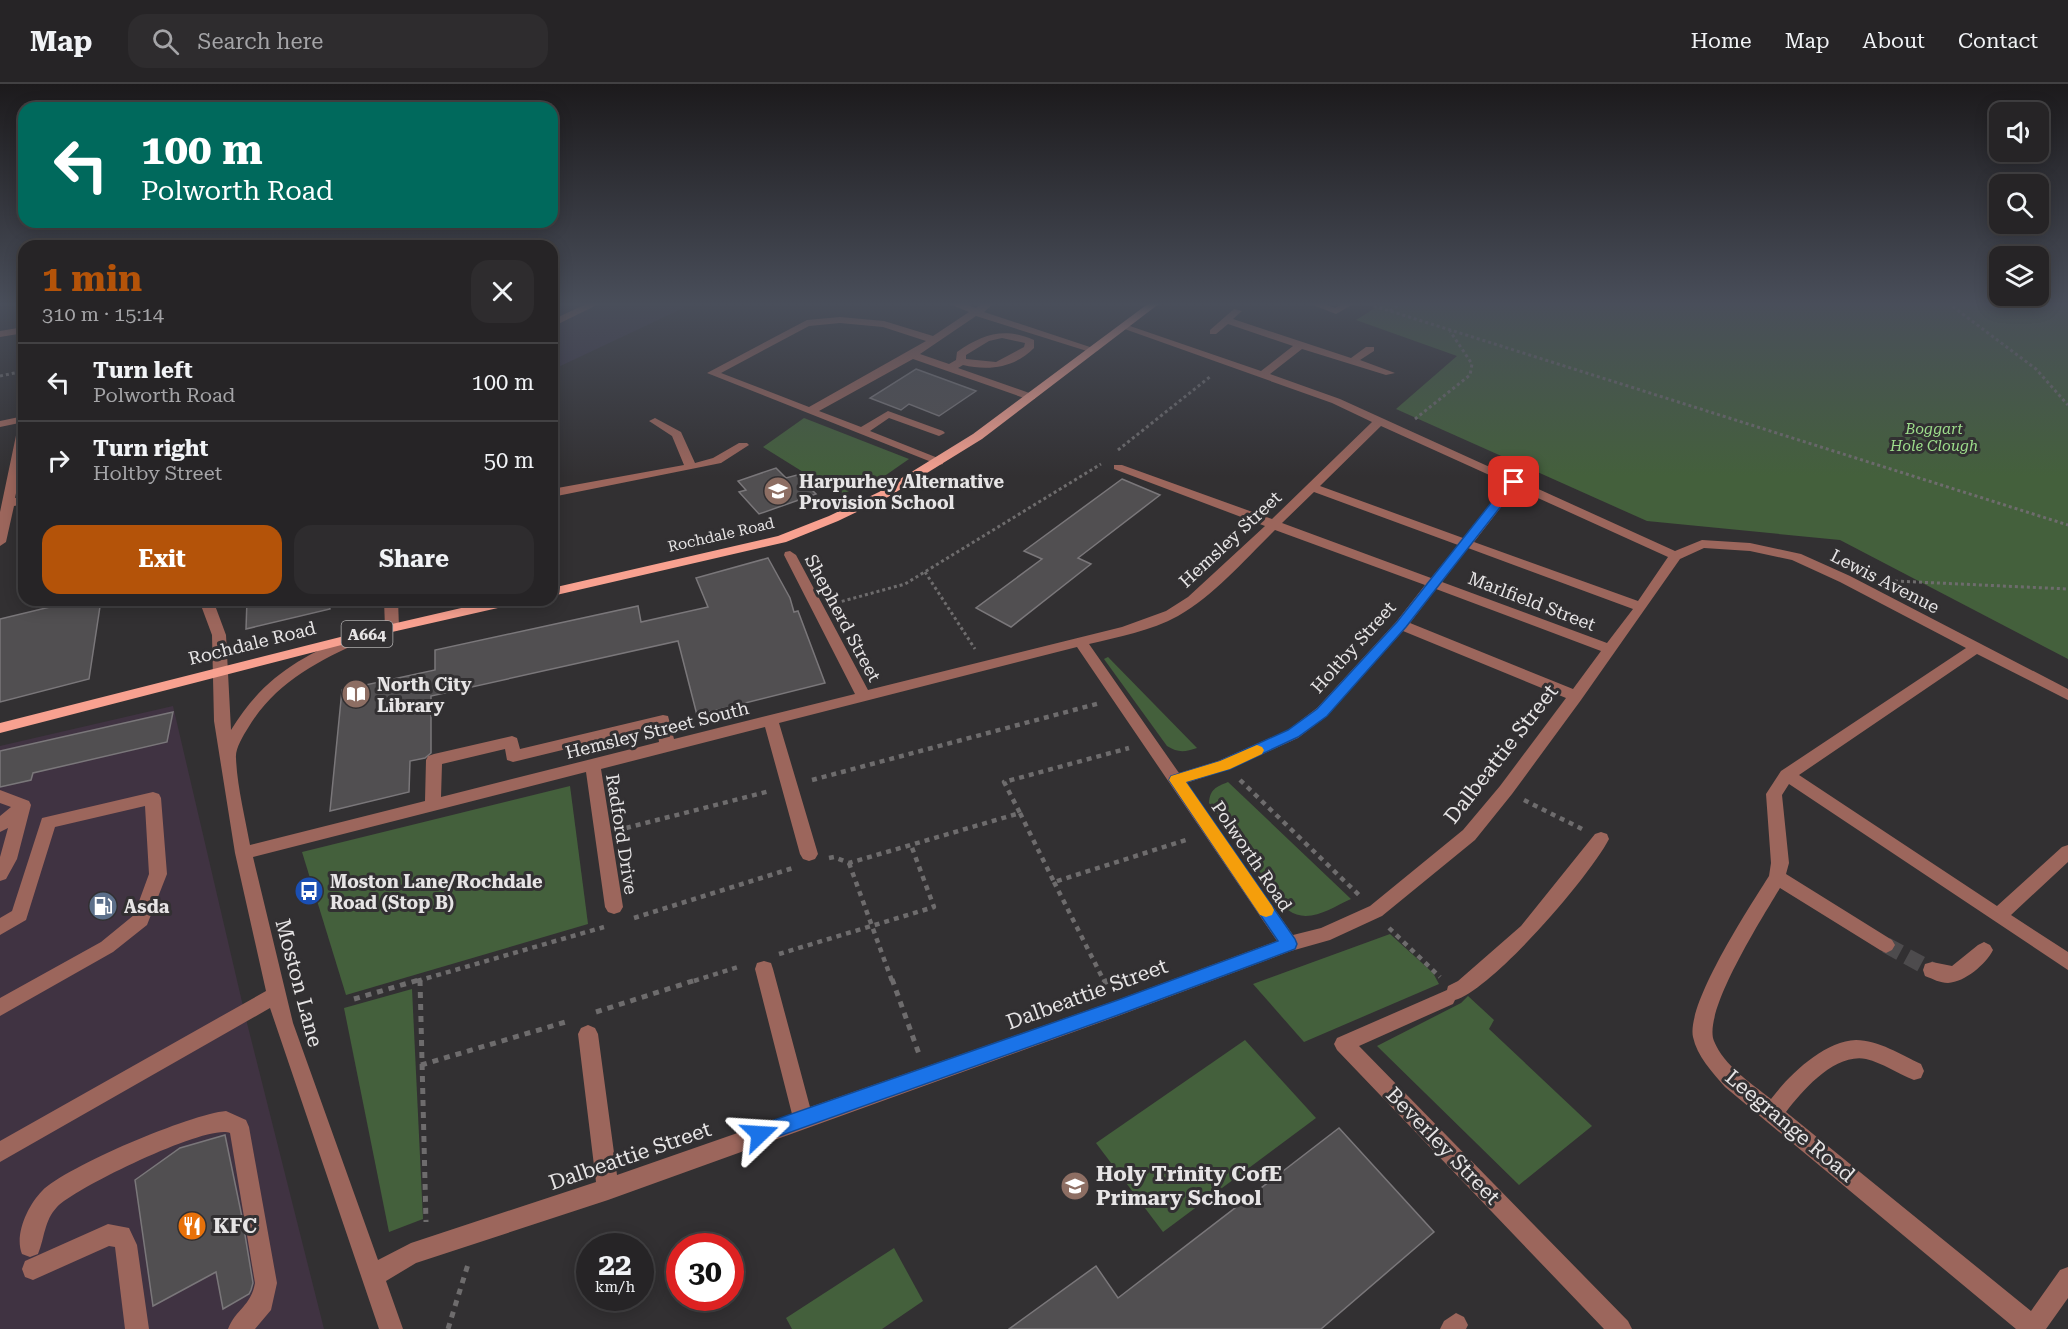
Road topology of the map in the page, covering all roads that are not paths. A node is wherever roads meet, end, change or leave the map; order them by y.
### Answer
1 (735, 361) edge
2 (901, 361) edge
3 (928, 361) edge
4 (961, 361) joint
5 (1006, 361) edge
6 (1079, 361) edge
7 (1225, 361) edge
8 (1280, 361) edge
9 (1353, 362) edge
10 (949, 369) junction
11 (1390, 373) dead end
12 (1264, 374) junction
13 (1031, 397) junction
14 (811, 411) junction
15 (18, 420) edge
16 (655, 421) dead end
17 (1380, 421) junction
18 (0, 424) edge
19 (861, 432) junction
20 (939, 434) dead end
21 (743, 445) dead end
22 (18, 455) edge
23 (939, 462) junction
24 (691, 467) junction
25 (1118, 467) dead end
26 (1514, 482) junction
27 (1312, 487) junction
28 (558, 492) edge
29 (18, 501) edge
30 (8, 503) junction
31 (1274, 523) junction
32 (0, 542) edge
33 (1466, 543) junction
34 (790, 555) dead end
35 (1675, 556) junction
36 (1434, 583) junction
37 (558, 591) edge
38 (208, 606) edge
39 (391, 606) edge
40 (489, 606) edge
41 (1641, 607) junction
42 (1401, 625) junction
43 (392, 628) junction
44 (374, 632) junction
45 (1080, 642) junction
46 (1977, 647) junction
47 (1610, 649) junction
48 (220, 671) junction
49 (2068, 695) edge
50 (1576, 696) junction
51 (864, 697) junction
52 (771, 721) junction
53 (0, 729) edge
54 (669, 747) junction
55 (227, 758) junction
56 (592, 767) junction
57 (1787, 775) junction
58 (1176, 780) junction
59 (0, 796) edge
60 (23, 805) junction
61 (434, 806) junction
62 (0, 826) edge
63 (1601, 839) road end
64 (2068, 852) edge
65 (243, 853) junction
66 (809, 860) road end
67 (1, 870) edge
68 (1777, 877) junction
69 (614, 907) dead end
70 (1998, 916) junction
71 (0, 927) edge
72 (1289, 944) junction
73 (1886, 945) tunnel mouth
74 (1984, 950) dead end
75 (2068, 962) edge
76 (763, 963) road end
77 (1932, 970) tunnel mouth
78 (277, 994) junction
79 (0, 1008) edge
80 (583, 1023) road end
81 (1914, 1071) dead end
82 (1774, 1113) junction
83 (803, 1118) junction
84 (0, 1152) edge
85 (608, 1189) junction
86 (30, 1246) dead end
87 (33, 1269) dead end
88 (374, 1275) junction
89 (2068, 1278) edge
90 (2032, 1328) edge
91 (137, 1329) edge
92 (240, 1329) edge
93 (392, 1329) edge
94 (1620, 1329) edge

1 - 14 street
2 - 14 street
3 - 10 street
4 - 5 street
4 - 10 street
6 - 13 main road, Rochdale Road
7 - 12 street
8 - 12 street
9 - 11 street
10 - 13 street
12 - 17 street
13 - 23 main road, Rochdale Road
14 - 19 street
15 - 18 street
16 - 24 street
17 - 26 street
17 - 27 street, Hemsley Street
19 - 20 street
19 - 23 street
21 - 24 street
22 - 30 street
23 - 37 main road, Rochdale Road
24 - 28 street
25 - 31 street, Marlfield Street
26 - 33 street, Holtby Street
26 - 35 street
27 - 31 street, Hemsley Street
27 - 33 street
29 - 30 street
30 - 32 street
31 - 36 street, Marlfield Street
31 - 45 street, Hemsley Street
33 - 36 street, Holtby Street
33 - 41 street
34 - 51 street, Shepherd Street
35 - 41 street, Dalbeattie Street
35 - 46 street, Lewis Avenue
36 - 42 street, Holtby Street
36 - 47 street, Marlfield Street
38 - 48 street, Moston Lane
39 - 43 street
40 - 43 main road, Rochdale Road / A664
41 - 47 street, Dalbeattie Street
42 - 50 street
42 - 58 street, Holtby Street
43 - 44 main road, Rochdale Road / A664
44 - 48 main road, Rochdale Road / A664
44 - 55 street
45 - 51 street, Hemsley Street South
45 - 58 street, Polworth Road
46 - 49 street, Lewis Avenue
46 - 57 street
47 - 50 street, Dalbeattie Street
48 - 53 main road, Rochdale Road / A664
48 - 55 street, Moston Lane
50 - 72 street, Dalbeattie Street
51 - 52 street, Hemsley Street South
52 - 54 street, Hemsley Street South
52 - 66 street
54 - 56 street, Hemsley Street South
54 - 61 street
55 - 65 street, Moston Lane
56 - 61 street, Hemsley Street South
56 - 69 street, Radford Drive
57 - 68 street, Leegrange Road
57 - 70 street
58 - 72 street, Polworth Road
59 - 60 street
60 - 62 street
60 - 67 street
61 - 65 street, Hemsley Street South
63 - 94 street, Beverley Street
64 - 70 street
65 - 78 street, Moston Lane
68 - 73 street
68 - 82 street, Leegrange Road
70 - 75 street
71 - 79 street
72 - 83 street, Dalbeattie Street
74 - 77 street
76 - 83 street
78 - 84 street
78 - 88 street, Moston Lane
80 - 85 street
81 - 82 street
82 - 90 street, Leegrange Road
83 - 85 street, Dalbeattie Street
85 - 88 street, Dalbeattie Street
86 - 92 street
87 - 91 street
88 - 93 street, Moston Lane
89 - 90 street

